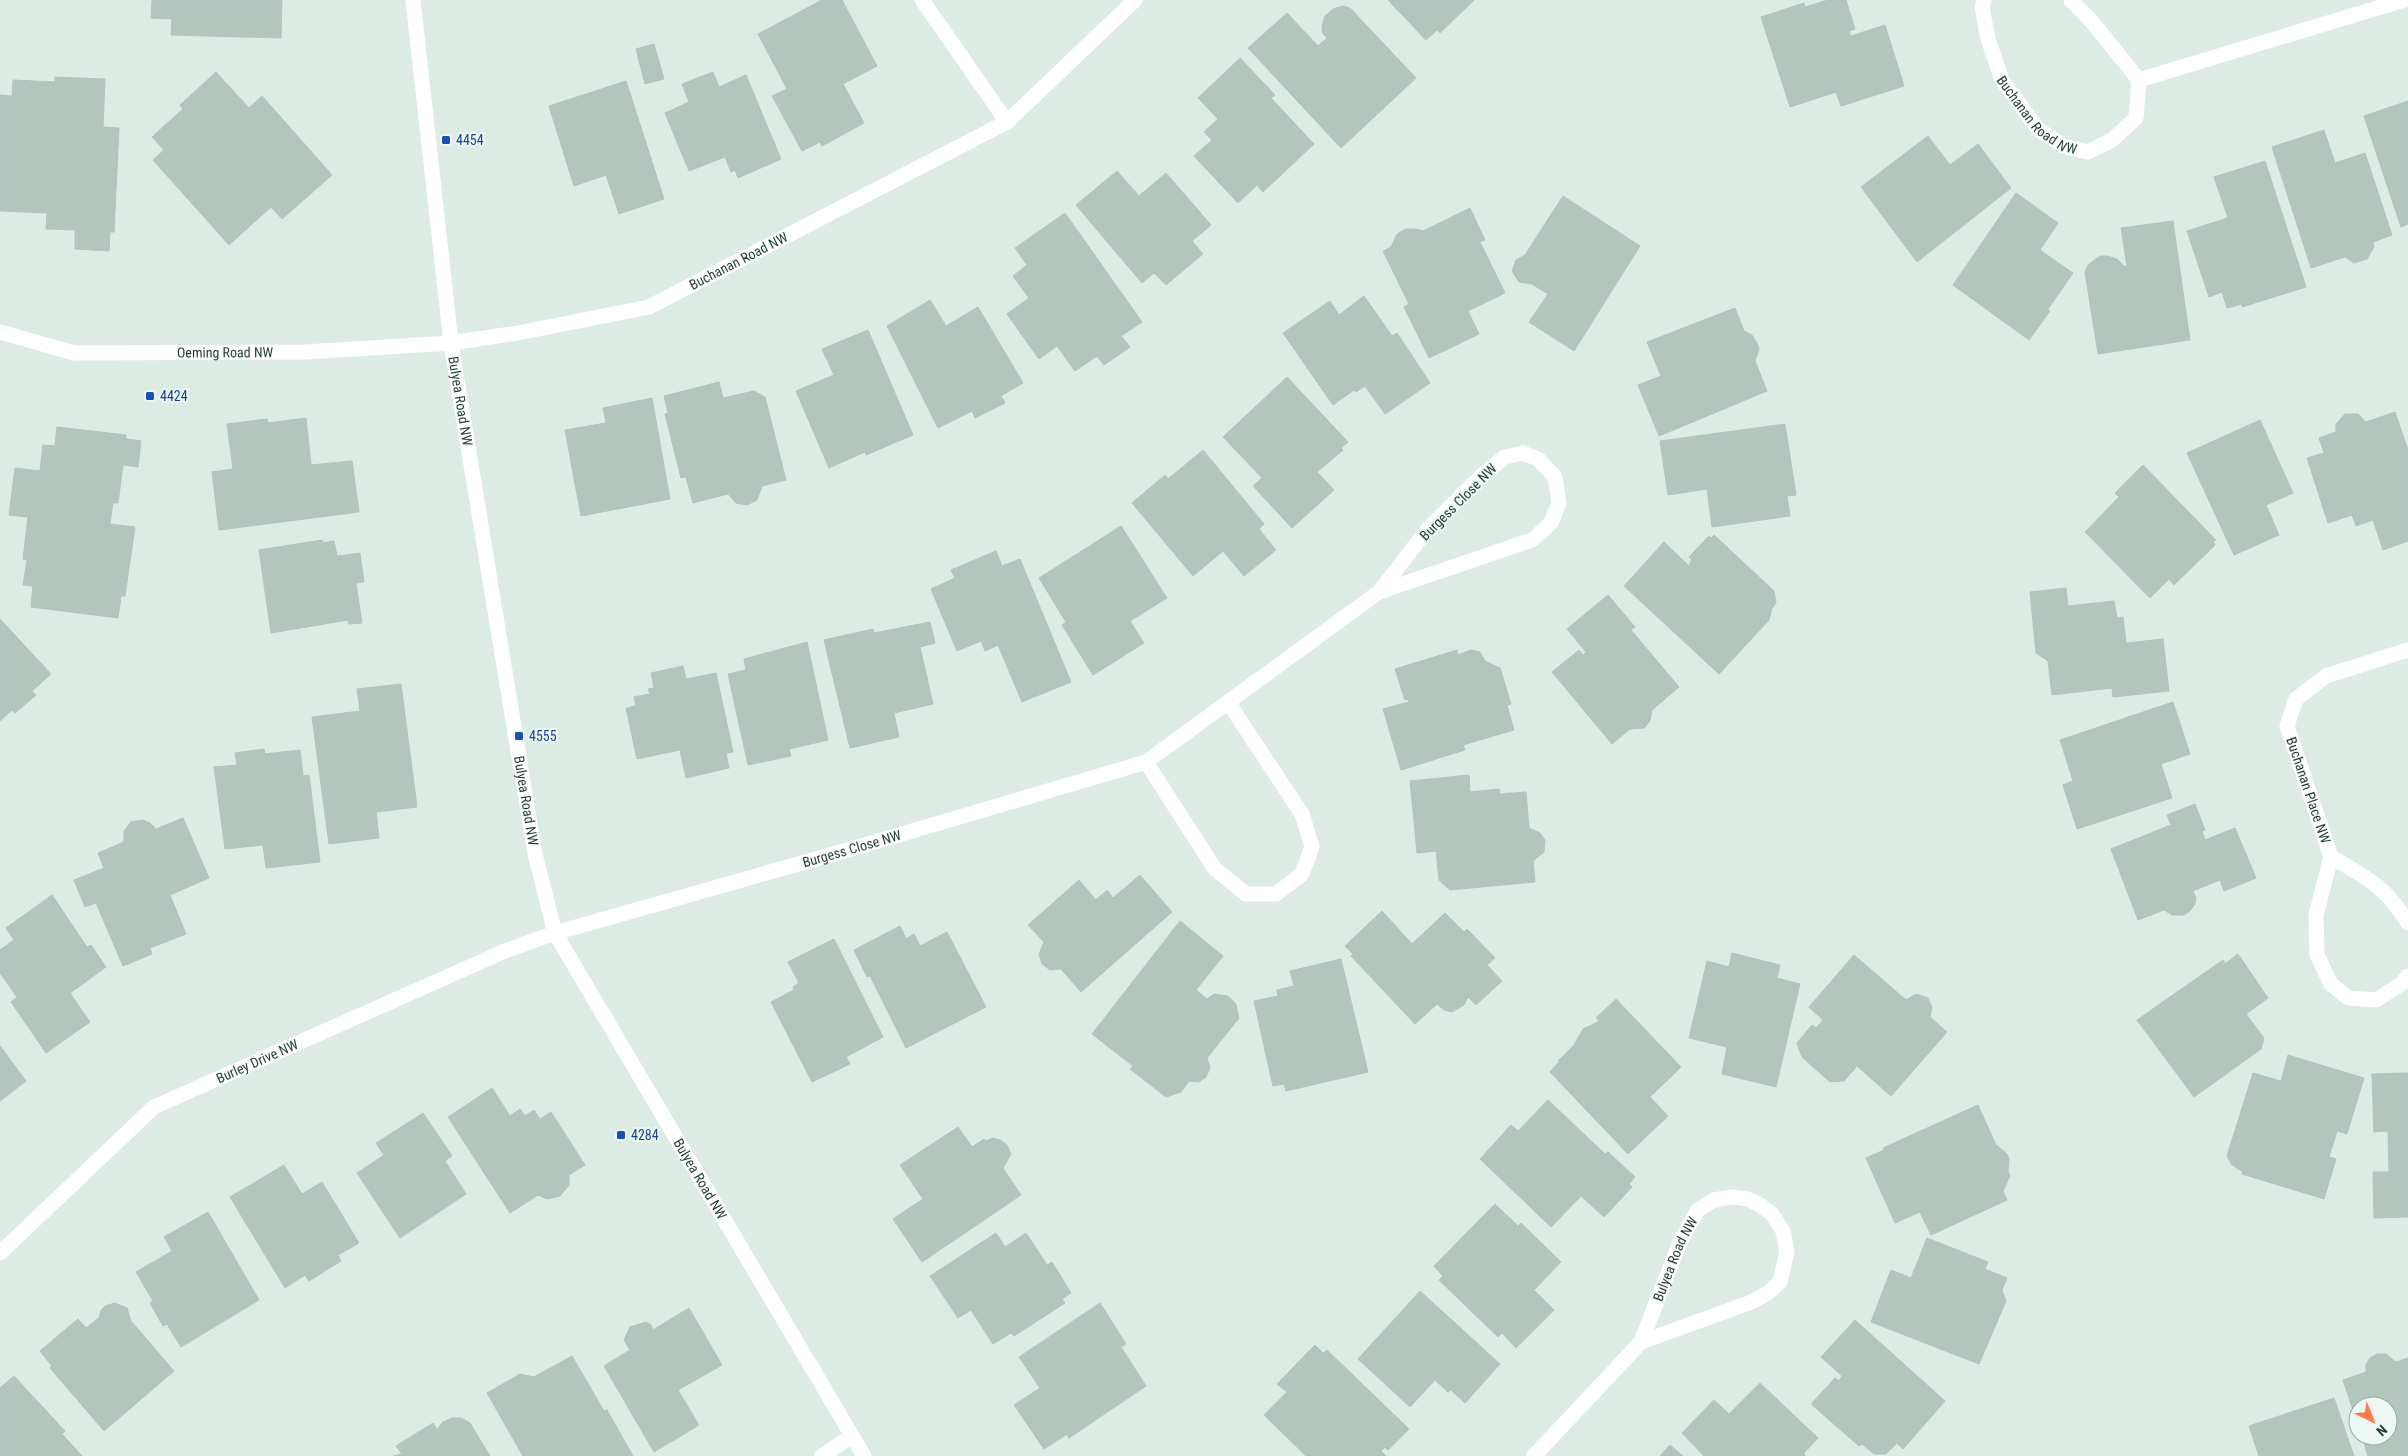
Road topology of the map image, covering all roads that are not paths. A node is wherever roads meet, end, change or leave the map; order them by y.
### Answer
1 (413, 0) edge
2 (922, 0) edge
3 (1134, 0) edge
4 (1984, 0) edge
5 (2071, 0) edge
6 (2404, 0) edge
7 (2139, 80) junction
8 (1007, 122) junction
9 (0, 332) edge
10 (451, 343) junction
11 (1379, 592) junction
12 (2408, 650) edge
13 (1228, 702) junction
14 (1146, 762) junction
15 (2331, 857) junction
16 (2408, 923) edge
17 (555, 933) junction
18 (2408, 976) edge
19 (0, 1253) edge
20 (1641, 1342) junction
21 (852, 1436) junction
22 (822, 1456) edge
23 (864, 1456) edge
24 (1534, 1456) edge

1 - 10 street, Bulyea Road NW
2 - 8 street
3 - 8 street, Buchanan Road NW
4 - 7 street, Buchanan Road NW
5 - 7 street
6 - 7 street
8 - 10 street, Buchanan Road NW
9 - 10 street, Oeming Road NW
10 - 17 street, Bulyea Road NW
11 - 11 street, Burgess Close NW
11 - 13 street, Burgess Close NW
12 - 15 street, Buchanan Place NW
13 - 14 street, Burgess Close NW
13 - 14 street
14 - 17 street, Burgess Close NW
15 - 16 street, Buchanan Place NW
15 - 18 street, Buchanan Place NW
17 - 19 street, Burley Drive NW
17 - 21 street, Bulyea Road NW
20 - 20 street, Bulyea Road NW
20 - 24 street, Bulyea Road NW
21 - 22 street
21 - 23 street, Bulyea Road NW

